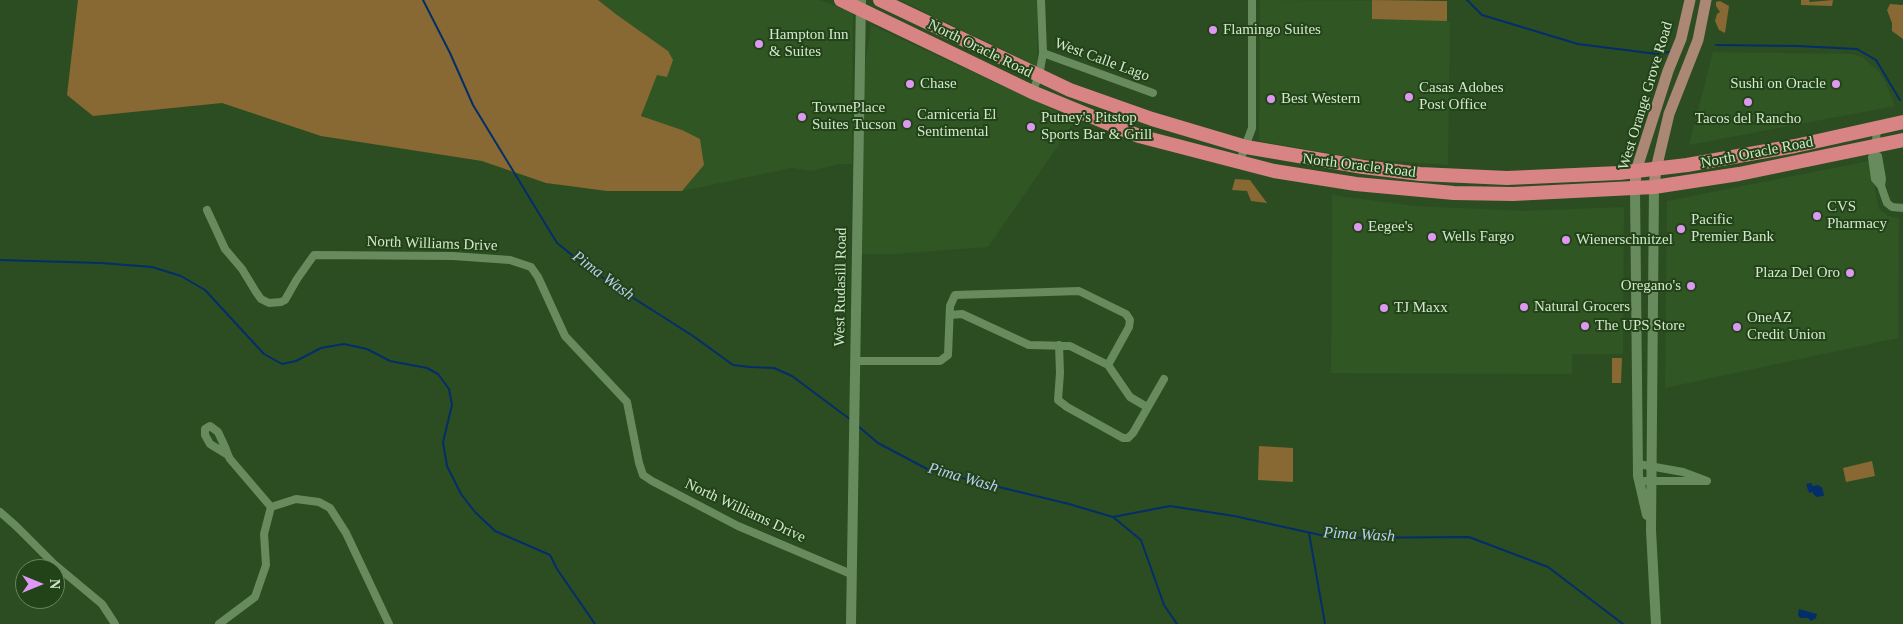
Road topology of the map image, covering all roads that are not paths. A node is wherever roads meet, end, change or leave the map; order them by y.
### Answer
1 (841, 0) edge
2 (880, 0) edge
3 (1042, 0) edge
4 (1252, 0) edge
5 (1690, 0) edge
6 (1706, 0) edge
7 (861, 4) edge
8 (1043, 53) junction
9 (1039, 76) junction
10 (1032, 92) junction
11 (1153, 93) dead end
12 (1903, 122) edge
13 (1877, 128) junction
14 (1903, 140) edge
15 (1246, 147) junction
16 (1875, 150) junction
17 (1239, 163) junction
18 (1656, 169) junction
19 (1636, 171) junction
20 (1654, 187) junction
21 (1636, 188) junction
22 (1903, 208) edge
23 (207, 210) dead end
24 (950, 315) junction
25 (1059, 345) junction
26 (856, 361) junction
27 (1108, 365) junction
28 (1164, 379) dead end
29 (1147, 407) junction
30 (228, 455) dead end
31 (1638, 464) junction
32 (1652, 465) junction
33 (1652, 480) junction
34 (1639, 481) junction
35 (271, 507) junction
36 (0, 512) edge
37 (1651, 530) junction
38 (851, 574) junction
39 (115, 624) edge
40 (219, 624) edge
41 (389, 624) edge
42 (851, 624) edge
43 (1656, 624) edge

1 - 7 highway, North Oracle Road
2 - 9 highway, North Oracle Road
3 - 8 street
4 - 15 street
5 - 19 main road, West Orange Grove Road
6 - 18 main road, West Orange Grove Road
7 - 10 highway, North Oracle Road
7 - 26 main road, West Rudasill Road
8 - 9 street
8 - 11 street, West Calle Lago
9 - 10 street
9 - 15 highway, North Oracle Road
10 - 17 highway, North Oracle Road
12 - 13 highway, North Oracle Road
13 - 16 street
13 - 18 highway, North Oracle Road
14 - 16 highway, North Oracle Road
15 - 17 street
15 - 19 highway, North Oracle Road
16 - 20 highway, North Oracle Road
16 - 22 street
17 - 21 highway, North Oracle Road
18 - 19 highway, North Oracle Road
18 - 20 main road, West Orange Grove Road
19 - 21 main road, West Orange Grove Road
20 - 21 highway, North Oracle Road
20 - 32 main road, West Orange Grove Road
21 - 31 main road, West Orange Grove Road
23 - 38 street, North Williams Drive
24 - 25 street
24 - 26 street
24 - 27 street
25 - 27 street
25 - 29 street
26 - 38 main road, West Rudasill Road
27 - 29 street
28 - 29 street
30 - 35 street
31 - 32 street
31 - 34 main road, West Orange Grove Road
32 - 33 main road, West Orange Grove Road
32 - 33 street
33 - 34 street
33 - 37 main road, West Orange Grove Road
34 - 37 main road, West Orange Grove Road
35 - 40 street
35 - 41 street
36 - 39 street
37 - 43 main road, West Orange Grove Road
38 - 42 main road, West Rudasill Road

